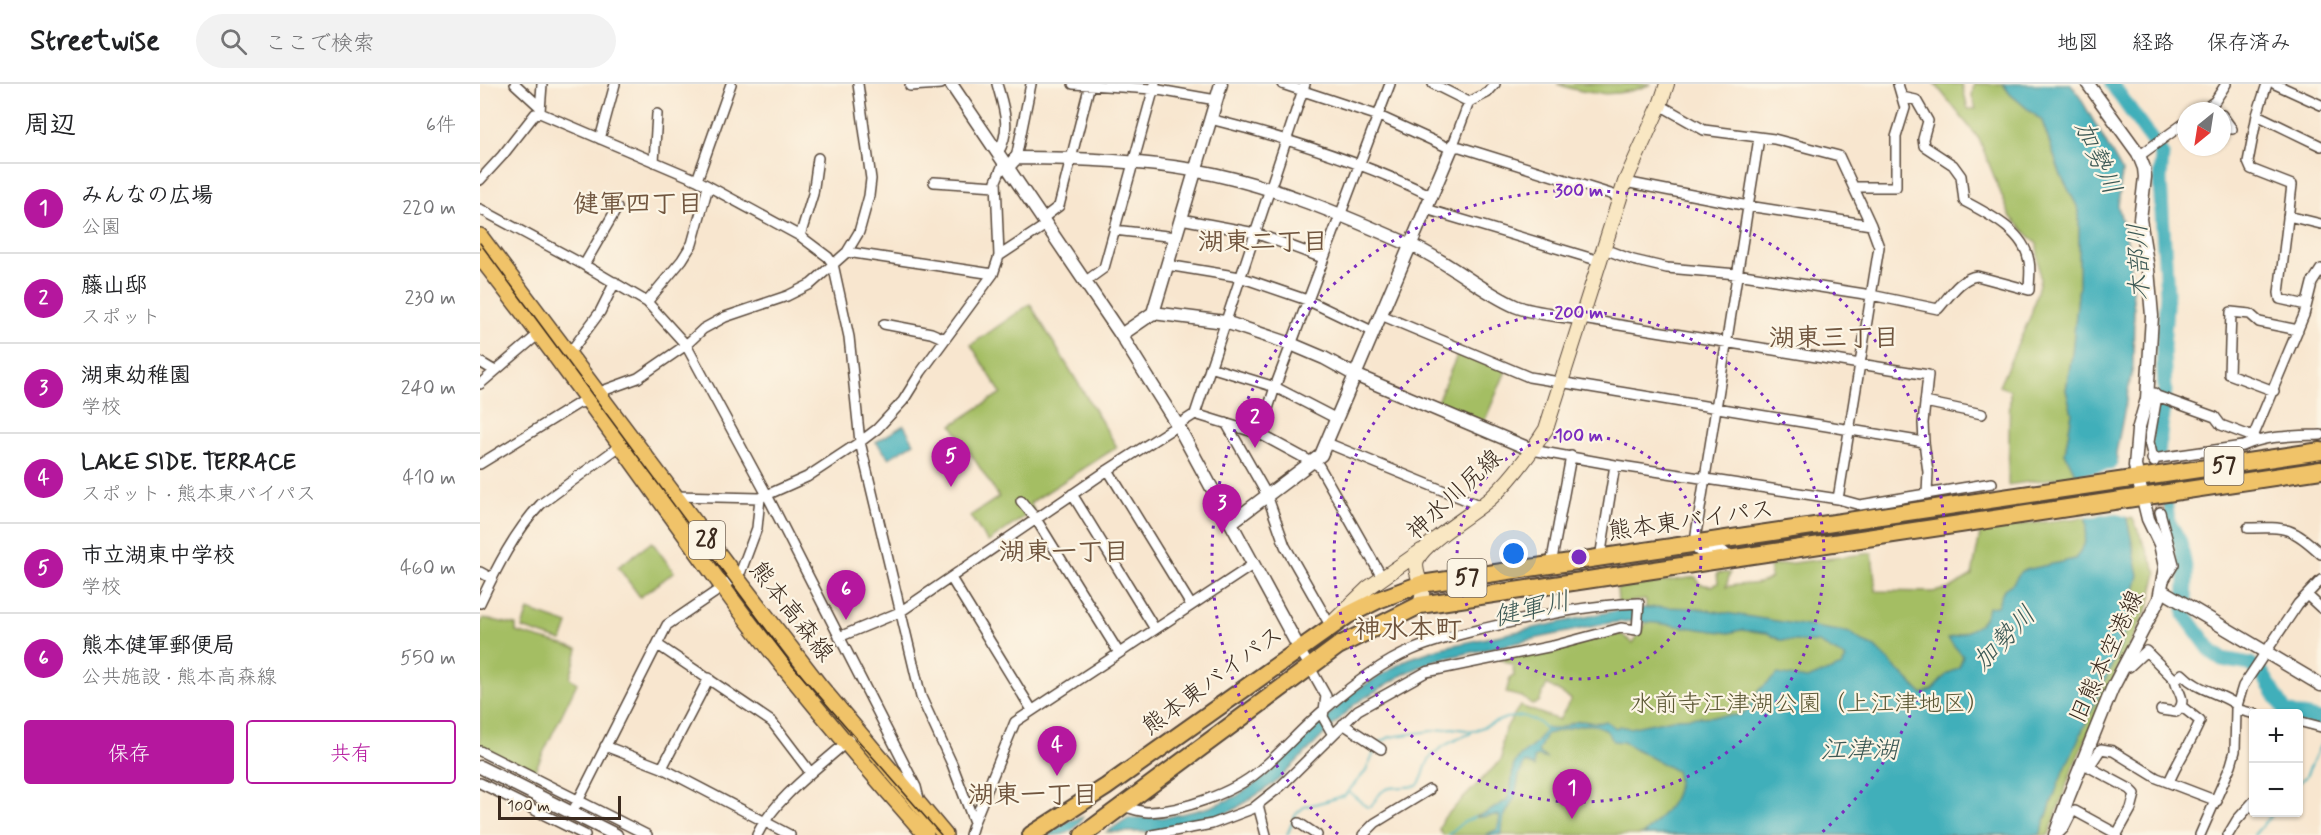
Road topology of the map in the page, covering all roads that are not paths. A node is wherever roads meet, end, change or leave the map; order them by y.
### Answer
1 (515, 84) edge
2 (542, 84) edge
3 (615, 84) edge
4 (731, 84) edge
5 (858, 84) edge
6 (941, 84) edge
7 (951, 84) edge
8 (998, 84) edge
9 (1031, 84) edge
10 (1073, 84) edge
11 (1090, 84) edge
12 (1221, 84) edge
13 (1282, 84) edge
14 (1390, 84) edge
15 (1433, 84) edge
16 (1495, 84) edge
17 (1667, 84) edge
18 (1898, 84) edge
19 (2088, 84) edge
20 (2226, 84) edge
21 (2267, 84) edge
22 (2275, 84) edge
23 (910, 86) dead end
24 (1154, 87) edge
25 (1304, 87) edge
26 (1902, 97) junction
27 (1216, 100) junction
28 (1469, 102) junction
29 (2213, 102) edge
30 (1660, 105) junction
31 (2321, 105) edge
32 (540, 110) junction
33 (657, 114) dead end
34 (2257, 115) junction
35 (1378, 116) junction
36 (1210, 119) junction
37 (2177, 129) edge
38 (1287, 138) junction
39 (1759, 138) junction
40 (600, 139) junction
41 (1453, 146) junction
42 (2321, 146) edge
43 (2139, 156) junction
44 (818, 158) dead end
45 (1072, 158) junction
46 (1007, 160) junction
47 (654, 162) junction
48 (1133, 162) junction
49 (1360, 164) junction
50 (1195, 171) junction
51 (480, 180) edge
52 (697, 180) junction
53 (934, 182) dead end
54 (1625, 182) junction
55 (996, 186) junction
56 (708, 187) junction
57 (1855, 188) junction
58 (1269, 189) junction
59 (1432, 196) junction
60 (1620, 197) junction
61 (1748, 206) junction
62 (617, 208) dead end
63 (480, 209) edge
64 (1426, 209) junction
65 (1340, 215) junction
66 (2288, 216) junction
67 (1181, 219) junction
68 (1044, 222) junction
69 (2321, 224) edge
70 (1871, 225) junction
71 (1114, 230) junction
72 (1255, 233) junction
73 (480, 236) edge
74 (800, 236) junction
75 (1176, 237) junction
76 (1410, 246) junction
77 (847, 252) junction
78 (1602, 255) junction
79 (999, 256) junction
80 (1323, 258) junction
81 (481, 261) edge
82 (833, 264) junction
83 (584, 265) junction
84 (1167, 265) junction
85 (2321, 269) edge
86 (993, 274) junction
87 (1737, 274) junction
88 (1240, 277) junction
89 (615, 282) junction
90 (1086, 282) junction
91 (1871, 295) junction
92 (1308, 300) junction
93 (647, 302) junction
94 (2306, 305) junction
95 (1153, 313) junction
96 (1381, 315) junction
97 (1582, 319) junction
98 (1225, 322) junction
99 (884, 324) dead end
100 (2298, 330) junction
101 (543, 331) junction
102 (1374, 332) junction
103 (1121, 334) junction
104 (945, 339) junction
105 (1725, 342) junction
106 (1291, 344) junction
107 (686, 345) junction
108 (568, 355) junction
109 (480, 362) edge
110 (1860, 364) junction
111 (1210, 367) junction
112 (495, 371) junction
113 (1355, 375) junction
114 (480, 384) edge
115 (1562, 384) junction
116 (1275, 387) junction
117 (2153, 391) junction
118 (2274, 391) junction
119 (593, 398) junction
120 (1925, 402) junction
121 (1716, 408) junction
122 (1195, 414) junction
123 (1982, 414) dead end
124 (1337, 419) junction
125 (1226, 423) junction
126 (1178, 426) junction
127 (1849, 430) junction
128 (1260, 434) junction
129 (2321, 435) edge
130 (2253, 439) junction
131 (860, 441) junction
132 (625, 442) junction
133 (1924, 442) junction
134 (1327, 443) junction
135 (1532, 450) junction
136 (2321, 451) edge
137 (1571, 456) junction
138 (1314, 462) junction
139 (480, 464) edge
140 (1615, 465) junction
141 (1108, 470) junction
142 (2321, 470) edge
143 (1705, 479) junction
144 (2133, 479) junction
145 (1992, 483) dead end
146 (1072, 494) junction
147 (1928, 494) junction
148 (1267, 495) junction
149 (674, 496) junction
150 (763, 497) junction
151 (2137, 497) junction
152 (1838, 500) junction
153 (1021, 501) dead end
154 (1481, 506) junction
155 (1861, 512) junction
156 (2160, 512) tunnel mouth
157 (1036, 519) junction
158 (1232, 522) junction
159 (2248, 528) dead end
160 (1430, 544) junction
161 (1696, 544) junction
162 (2321, 555) edge
163 (1600, 558) junction
164 (1731, 558) junction
165 (1254, 564) junction
166 (1551, 565) junction
167 (480, 572) edge
168 (736, 577) junction
169 (491, 578) junction
170 (951, 578) junction
171 (1383, 579) junction
172 (2321, 580) edge
173 (1421, 584) junction
174 (2162, 586) junction
175 (723, 587) junction
176 (2307, 594) junction
177 (480, 603) edge
178 (1191, 605) junction
179 (1420, 605) junction
180 (2321, 608) edge
181 (900, 612) junction
182 (1328, 627) junction
183 (1155, 629) junction
184 (839, 637) junction
185 (658, 645) junction
186 (1299, 648) junction
187 (2268, 652) junction
188 (1119, 653) junction
189 (2124, 665) junction
190 (1310, 667) junction
191 (709, 678) junction
192 (2175, 680) junction
193 (2321, 686) edge
194 (2181, 706) junction
195 (2237, 707) junction
196 (1032, 710) junction
197 (2161, 710) dead end
198 (2249, 712) edge
199 (1323, 713) junction
200 (2303, 722) edge
201 (1343, 724) junction
202 (2321, 727) edge
203 (858, 732) junction
204 (1332, 734) junction
205 (846, 742) junction
206 (605, 746) junction
207 (1381, 748) dead end
208 (480, 751) edge
209 (480, 766) edge
210 (2086, 766) junction
211 (662, 768) junction
212 (810, 772) junction
213 (2169, 782) junction
214 (480, 783) edge
215 (1429, 790) dead end
216 (578, 800) junction
217 (2217, 801) junction
218 (1258, 805) junction
219 (1122, 806) junction
220 (2249, 806) edge
221 (922, 810) junction
222 (572, 813) junction
223 (765, 821) junction
224 (974, 822) junction
225 (1299, 823) dead end
226 (589, 831) edge
227 (2118, 834) edge
228 (616, 835) edge
229 (647, 835) edge
230 (757, 835) edge
231 (790, 835) edge
232 (926, 835) edge
233 (945, 835) edge
234 (970, 835) edge
235 (1031, 835) edge
236 (1083, 835) edge
237 (1152, 835) edge
238 (1266, 835) edge
239 (1317, 835) edge
240 (1363, 835) edge
241 (2056, 835) edge
242 (2201, 835) edge
243 (2229, 835) edge

1 - 32 street
2 - 32 street
3 - 40 street
4 - 52 street
5 - 77 street
6 - 23 street
7 - 46 street
8 - 46 street
9 - 46 street
10 - 11 street
11 - 24 street
11 - 45 street
12 - 27 street
13 - 25 street
14 - 35 street
15 - 28 street
16 - 28 street
17 - 30 main road, 神水川尻線
18 - 26 street
19 - 43 street, 旧熊本空港線
20 - 29 street
21 - 34 street
22 - 31 street
24 - 27 street
24 - 48 street
25 - 35 street
25 - 38 street
26 - 57 street
26 - 91 street
27 - 36 street
28 - 41 street
30 - 39 street
30 - 54 main road, 神水川尻線
32 - 40 street
32 - 51 street
33 - 47 street
34 - 42 street
34 - 66 street
35 - 41 street
35 - 49 street
36 - 38 street
36 - 50 street
37 - 43 street
38 - 49 street
38 - 58 street
39 - 57 street
39 - 61 street
40 - 47 street
41 - 59 street
41 - 60 street
43 - 117 street, 旧熊本空港線
44 - 74 street
45 - 46 street
45 - 48 street
45 - 68 street
46 - 55 street
46 - 68 street
47 - 52 street
48 - 50 street
48 - 71 street
49 - 59 street
49 - 65 street
50 - 58 street
50 - 67 street
52 - 56 street
53 - 55 street
54 - 60 main road, 神水川尻線
54 - 61 street
55 - 79 street
56 - 74 street
56 - 93 street
57 - 70 street
58 - 65 street
58 - 72 street
59 - 64 street
60 - 78 main road, 神水川尻線
61 - 70 street
61 - 87 street
62 - 83 street
63 - 83 street
64 - 76 street
64 - 78 street
65 - 76 street
65 - 80 street
66 - 69 street
66 - 94 street
67 - 72 street
67 - 75 street
68 - 79 street
68 - 90 street
70 - 91 street
71 - 75 street
71 - 90 street
72 - 80 street
72 - 88 street
73 - 101 main road, 熊本高森線 / 28
74 - 82 street
75 - 84 street
76 - 96 street
76 - 97 street
77 - 82 street
77 - 86 street
78 - 87 street
78 - 97 main road, 神水川尻線
79 - 86 street
80 - 92 street
81 - 101 main road, 熊本高森線 / 28
82 - 107 street
82 - 131 street
83 - 89 street
84 - 88 street
84 - 95 street
85 - 94 street
86 - 104 street
87 - 91 street
87 - 105 street
88 - 92 street
88 - 98 street
89 - 93 street
89 - 108 street
90 - 103 street
91 - 110 street
92 - 102 street
92 - 106 street
93 - 107 street
94 - 100 street
95 - 98 street
95 - 103 street
96 - 102 street
96 - 115 street
97 - 105 street
97 - 115 main road, 神水川尻線
98 - 106 street
98 - 111 street
99 - 104 street
100 - 118 street
100 - 118 street
101 - 108 main road, 熊本高森線 / 28
101 - 112 street
101 - 119 main road, 熊本高森線 / 28
102 - 113 street
103 - 126 street
104 - 131 street
105 - 110 street
105 - 121 street
106 - 113 street
106 - 116 street
107 - 119 street
107 - 150 street
108 - 119 main road, 熊本高森線 / 28
109 - 112 street
110 - 120 street
110 - 127 street
111 - 116 street
111 - 122 street
112 - 114 street
113 - 124 street
113 - 135 street
115 - 121 street
115 - 135 main road, 神水川尻線
116 - 124 street
116 - 128 street
117 - 130 street
117 - 130 street
117 - 144 street, 旧熊本空港線
118 - 130 street
119 - 132 main road, 熊本高森線 / 28
119 - 139 street
120 - 123 street
120 - 133 street
121 - 127 street
121 - 143 street
122 - 125 street
122 - 126 street
124 - 134 street
125 - 128 street
125 - 148 street
126 - 141 street
126 - 158 street
127 - 133 street
127 - 152 street
128 - 138 street
129 - 130 street
131 - 150 street
131 - 181 street
132 - 149 main road, 熊本高森線 / 28
132 - 169 street
132 - 175 main road, 熊本高森線 / 28
133 - 147 street
134 - 138 street
134 - 154 street
135 - 137 street
135 - 154 main road, 神水川尻線
136 - 144 highway, 熊本東バイパス / 57
137 - 140 street
137 - 166 street
138 - 148 street
138 - 171 street
140 - 143 street
140 - 163 street
141 - 146 street
141 - 178 street
142 - 151 highway, 熊本東バイパス / 57
143 - 152 street
143 - 161 street
144 - 151 street, 旧熊本空港線
144 - 155 highway, 熊本東バイパス / 57
145 - 147 street
146 - 157 street
146 - 183 street
147 - 155 street
148 - 158 street
148 - 182 street
149 - 150 street
149 - 168 main road, 熊本高森線 / 28
150 - 168 street
150 - 184 street
151 - 164 highway, 熊本東バイパス / 57
151 - 174 street, 旧熊本空港線
152 - 155 street
153 - 157 street
154 - 160 main road, 神水川尻線
155 - 161 highway, 熊本東バイパス / 57
156 - 174 street
157 - 170 street
157 - 188 street
158 - 165 street
159 - 162 street
160 - 171 main road
160 - 173 main road, 神水川尻線
161 - 163 highway, 熊本東バイパス / 57
161 - 164 street
163 - 166 highway, 熊本東バイパス / 57
164 - 179 highway, 熊本東バイパス / 57
165 - 178 street
165 - 186 street
166 - 173 highway, 熊本東バイパス / 57
167 - 169 street
168 - 175 street
168 - 203 main road, 熊本高森線 / 28
169 - 177 street
170 - 181 street
170 - 196 street
171 - 182 main road
172 - 176 street
173 - 179 main road, 神水川尻線
173 - 182 highway, 熊本東バイパス / 57
174 - 187 street
174 - 189 street, 旧熊本空港線
175 - 185 street
175 - 205 main road, 熊本高森線 / 28
176 - 180 street
176 - 187 street
178 - 183 street
179 - 190 highway, 熊本東バイパス / 57
181 - 184 street
181 - 224 street
182 - 186 highway, 熊本東バイパス / 57
183 - 188 street
184 - 221 street
185 - 191 street
185 - 206 street
186 - 190 street
186 - 235 highway, 熊本東バイパス / 57
187 - 193 street
187 - 195 street
188 - 196 street
189 - 192 street
189 - 210 street, 旧熊本空港線
190 - 199 street
190 - 219 highway, 熊本東バイパス / 57
191 - 211 street
191 - 212 street
192 - 194 street
192 - 195 street
194 - 197 street
194 - 213 street
195 - 198 street
195 - 217 street
196 - 224 street
199 - 201 street
199 - 204 street
199 - 219 street
200 - 202 street
201 - 204 street
201 - 207 street
203 - 205 street
203 - 221 main road, 熊本高森線 / 28
204 - 218 street
205 - 212 street
205 - 232 main road, 熊本高森線 / 28
206 - 211 street
206 - 216 street
208 - 216 street
209 - 222 street
210 - 213 street
210 - 227 street
210 - 241 street, 旧熊本空港線
211 - 223 street
212 - 223 street
213 - 217 street
214 - 226 street
215 - 240 street
216 - 222 street
216 - 229 street
217 - 242 street
218 - 237 street
218 - 238 street
219 - 236 highway, 熊本東バイパス / 57
220 - 243 street
221 - 233 main road, 熊本高森線 / 28
222 - 226 street
223 - 230 street
223 - 231 street
224 - 234 street
225 - 239 street
226 - 228 street
227 - 241 street

